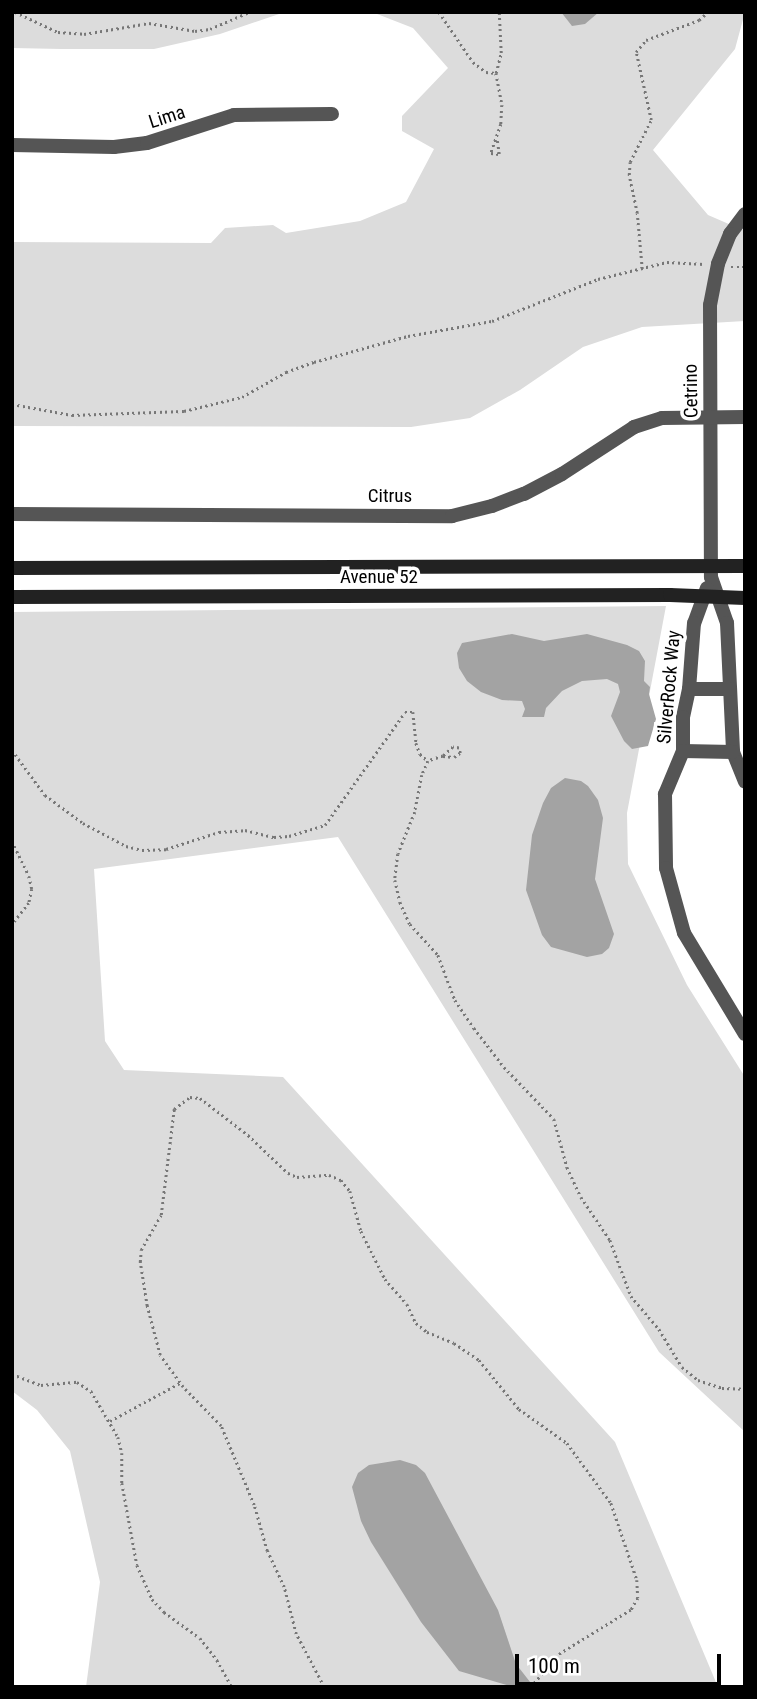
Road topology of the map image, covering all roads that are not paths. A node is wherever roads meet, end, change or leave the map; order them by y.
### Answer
1 (332, 114) dead end
2 (12, 145) edge
3 (745, 214) edge
4 (711, 417) junction
5 (745, 417) edge
6 (12, 514) edge
7 (745, 566) edge
8 (12, 568) edge
9 (711, 571) junction
10 (12, 597) edge
11 (703, 597) junction
12 (745, 598) edge
13 (719, 599) junction
14 (689, 689) junction
15 (730, 689) junction
16 (683, 751) junction
17 (733, 752) junction
18 (745, 782) edge
19 (741, 1018) edge
20 (745, 1034) edge

1 - 2 street, Lima
3 - 4 street, Cetrino
4 - 5 street, Citrus
4 - 6 street, Citrus
4 - 9 street, Cetrino
7 - 9 main road, Avenue 52
8 - 9 main road, Avenue 52
9 - 11 street, SilverRock Way
9 - 13 street
10 - 11 main road, Avenue 52
11 - 13 main road, Avenue 52
11 - 14 street, SilverRock Way
12 - 13 main road, Avenue 52
13 - 15 street
14 - 15 street
14 - 16 street, SilverRock Way
15 - 17 street
16 - 17 street
16 - 19 street, SilverRock Way
17 - 18 street
19 - 20 street, SilverRock Way

